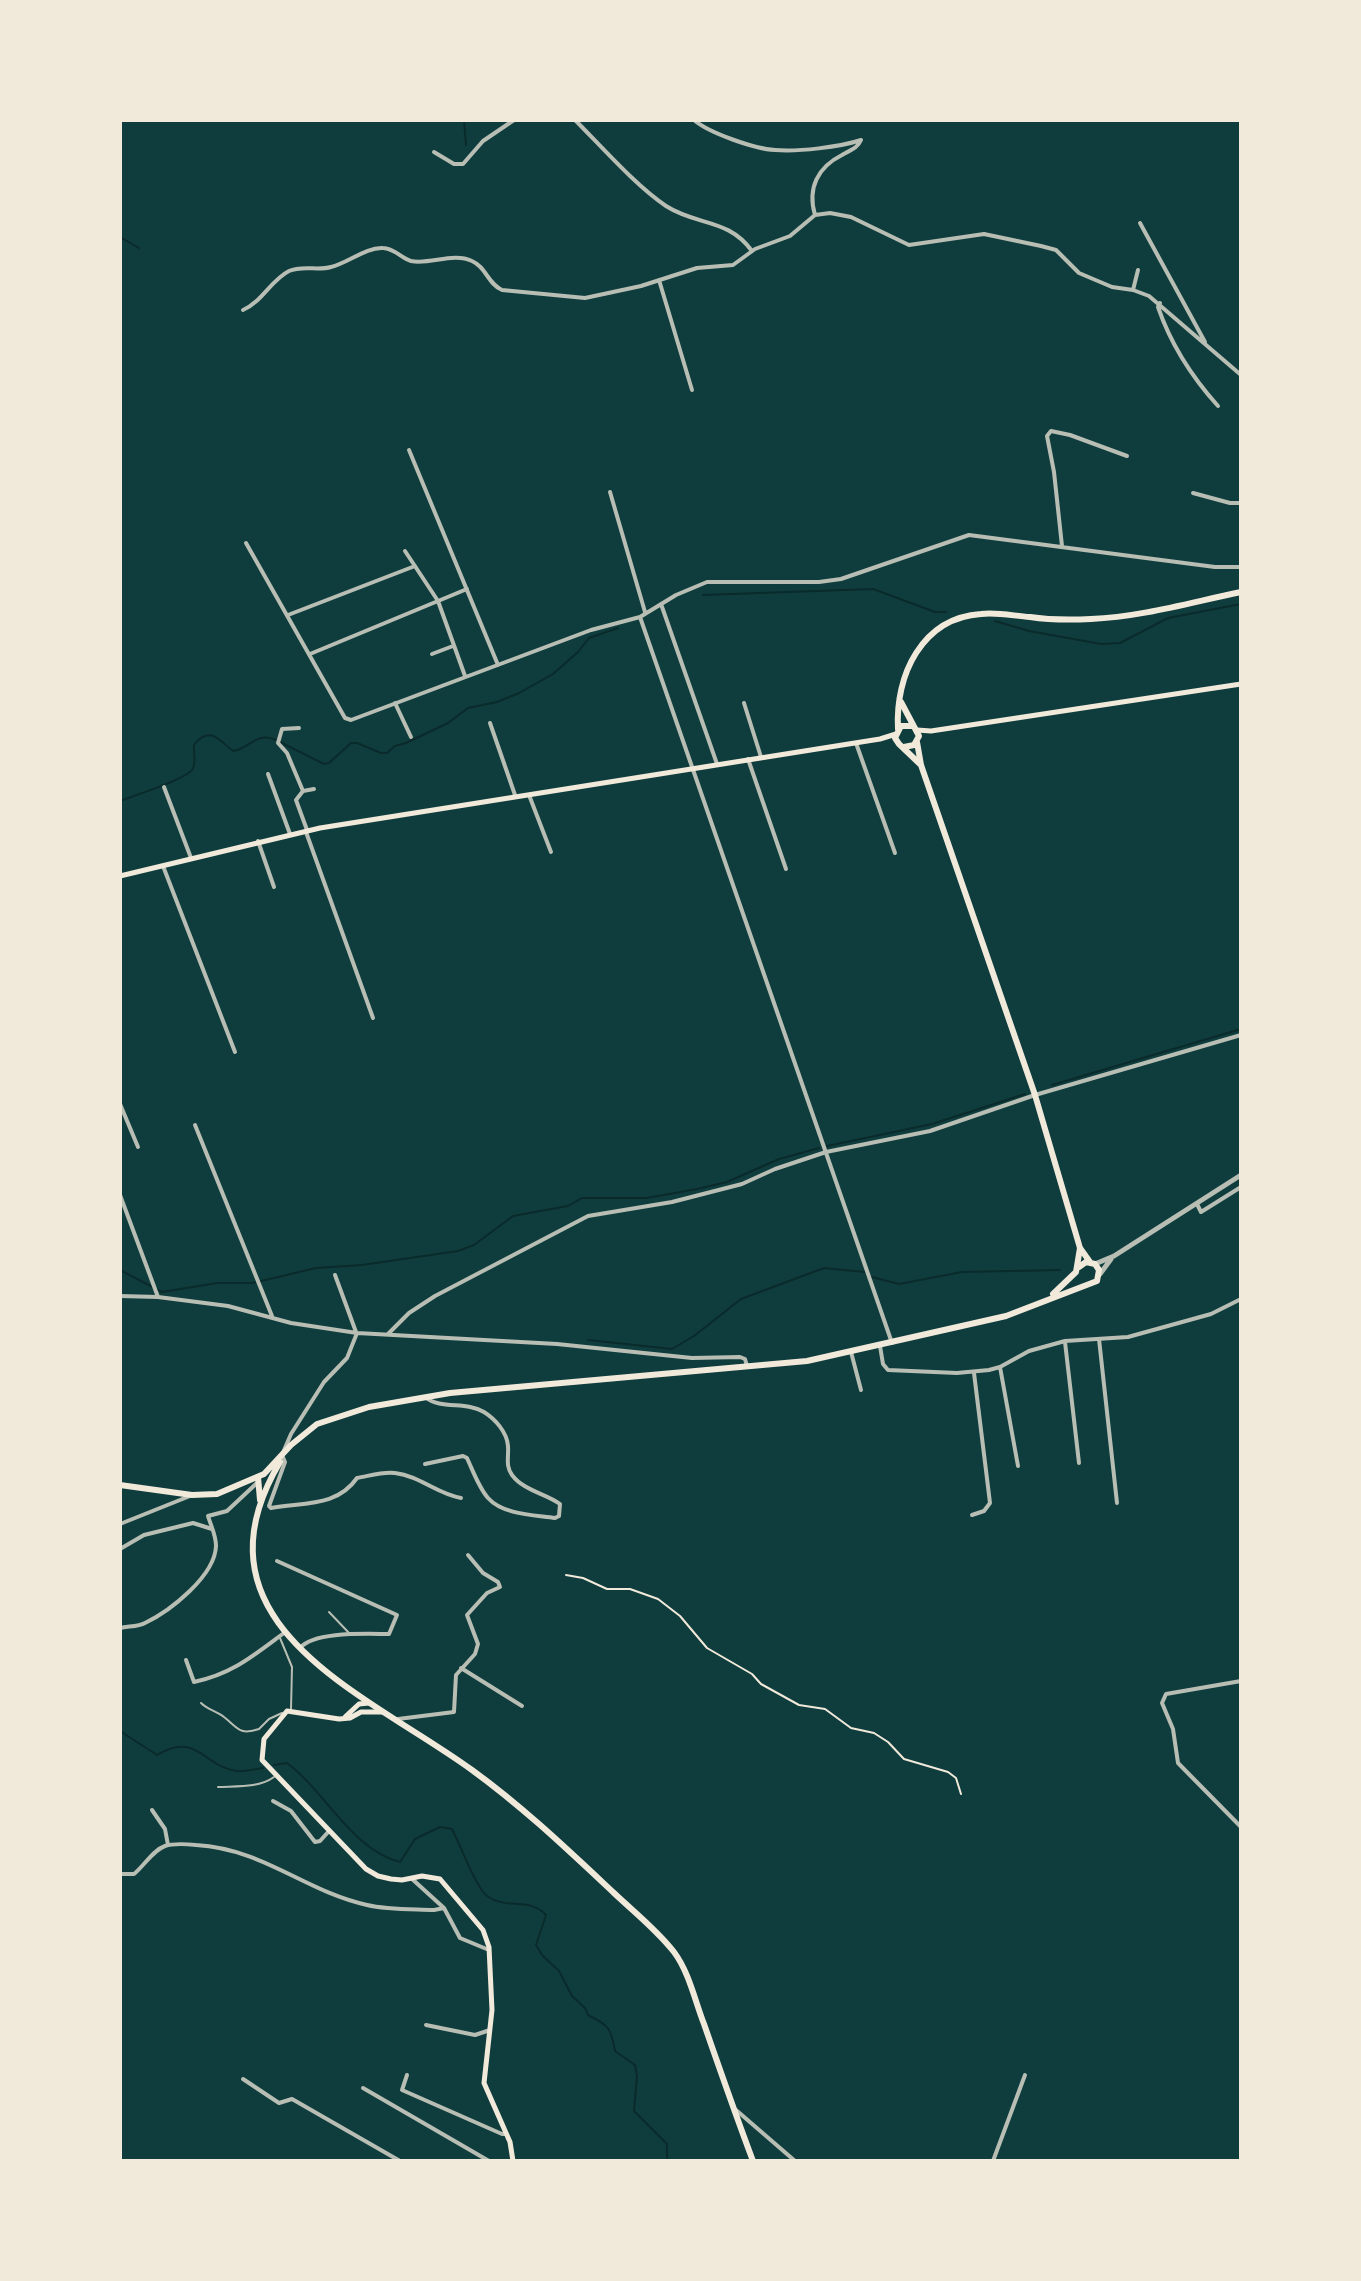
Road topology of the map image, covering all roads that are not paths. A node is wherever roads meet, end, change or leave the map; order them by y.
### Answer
1 (514, 120) edge
2 (575, 120) edge
3 (694, 120) edge
4 (434, 152) dead end
5 (815, 215) junction
6 (1140, 223) dead end
7 (752, 251) junction
8 (1138, 270) dead end
9 (659, 280) junction
10 (1133, 290) junction
11 (1160, 303) junction
12 (243, 310) dead end
13 (1207, 344) junction
14 (1241, 375) edge
15 (692, 390) dead end
16 (1218, 406) dead end
17 (409, 450) dead end
18 (1127, 456) dead end
19 (610, 492) dead end
20 (1193, 493) dead end
21 (1241, 503) edge
22 (246, 543) dead end
23 (1063, 547) junction
24 (405, 551) dead end
25 (415, 566) junction
26 (1241, 567) edge
27 (467, 589) junction
28 (1241, 592) edge
29 (438, 601) junction
30 (661, 604) junction
31 (288, 615) junction
32 (643, 615) junction
33 (453, 646) junction
34 (310, 654) junction
35 (432, 654) dead end
36 (498, 665) junction
37 (465, 676) junction
38 (1241, 684) edge
39 (901, 702) junction
40 (395, 703) junction
41 (744, 703) dead end
42 (490, 723) dead end
43 (299, 728) dead end
44 (915, 728) junction
45 (897, 731) junction
46 (931, 731) junction
47 (411, 737) dead end
48 (880, 739) junction
49 (918, 741) junction
50 (856, 743) junction
51 (901, 746) junction
52 (761, 757) junction
53 (748, 759) junction
54 (717, 764) junction
55 (921, 765) junction
56 (692, 768) junction
57 (268, 774) dead end
58 (164, 787) dead end
59 (314, 789) dead end
60 (303, 791) junction
61 (529, 793) junction
62 (515, 795) junction
63 (306, 830) junction
64 (290, 834) junction
65 (258, 841) junction
66 (551, 852) dead end
67 (895, 853) dead end
68 (191, 858) junction
69 (163, 866) junction
70 (786, 869) dead end
71 (120, 876) edge
72 (274, 887) dead end
73 (373, 1018) dead end
74 (1241, 1035) edge
75 (235, 1052) dead end
76 (1035, 1095) junction
77 (120, 1104) edge
78 (195, 1125) dead end
79 (138, 1147) dead end
80 (826, 1152) junction
81 (1241, 1175) edge
82 (1241, 1187) edge
83 (120, 1195) edge
84 (1197, 1204) junction
85 (1080, 1248) junction
86 (1114, 1256) junction
87 (1092, 1263) junction
88 (1078, 1269) junction
89 (1100, 1274) junction
90 (335, 1275) dead end
91 (1087, 1285) junction
92 (157, 1293) junction
93 (120, 1296) edge
94 (1047, 1299) junction
95 (1241, 1299) edge
96 (272, 1317) junction
97 (356, 1333) junction
98 (388, 1334) junction
99 (1099, 1339) junction
100 (1065, 1341) junction
101 (892, 1343) junction
102 (880, 1346) junction
103 (851, 1352) junction
104 (1000, 1367) junction
105 (747, 1368) junction
106 (973, 1372) junction
107 (861, 1390) dead end
108 (423, 1396) junction
109 (282, 1455) junction
110 (1079, 1463) dead end
111 (425, 1464) dead end
112 (1018, 1466) dead end
113 (260, 1479) junction
114 (269, 1482) junction
115 (120, 1485) edge
116 (192, 1495) junction
117 (461, 1498) dead end
118 (260, 1503) junction
119 (1117, 1503) dead end
120 (972, 1515) dead end
121 (120, 1524) edge
122 (212, 1529) junction
123 (120, 1549) edge
124 (468, 1555) dead end
125 (277, 1561) dead end
126 (329, 1612) dead end
127 (120, 1628) edge
128 (351, 1634) junction
129 (281, 1635) junction
130 (300, 1649) junction
131 (186, 1660) dead end
132 (461, 1668) junction
133 (1241, 1681) edge
134 (352, 1691) junction
135 (364, 1701) junction
136 (201, 1703) dead end
137 (522, 1706) dead end
138 (355, 1707) junction
139 (291, 1710) junction
140 (361, 1712) junction
141 (382, 1712) junction
142 (284, 1713) junction
143 (344, 1718) junction
144 (395, 1720) junction
145 (275, 1776) junction
146 (218, 1787) dead end
147 (273, 1801) dead end
148 (152, 1810) dead end
149 (1241, 1827) edge
150 (329, 1831) junction
151 (168, 1845) junction
152 (120, 1874) edge
153 (411, 1878) junction
154 (444, 1908) junction
155 (489, 1950) junction
156 (426, 2025) dead end
157 (490, 2030) junction
158 (407, 2075) dead end
159 (1025, 2075) dead end
160 (243, 2079) dead end
161 (363, 2088) dead end
162 (734, 2108) junction
163 (506, 2134) junction
164 (400, 2161) edge
165 (489, 2161) edge
166 (513, 2161) edge
167 (753, 2161) edge
168 (795, 2161) edge
169 (993, 2161) edge

1 - 4 street
2 - 7 street
3 - 5 street
5 - 7 street
5 - 10 street
6 - 13 street
7 - 9 street
8 - 10 street
9 - 12 street
9 - 15 street
10 - 11 street
11 - 13 street
11 - 16 street
13 - 14 street
17 - 27 street
18 - 23 street
19 - 32 street
20 - 21 street
22 - 31 street
23 - 26 street
23 - 30 street
24 - 25 street
25 - 29 street
25 - 31 street
27 - 29 street
27 - 36 street
28 - 39 main road
29 - 33 street
29 - 34 street
30 - 32 street
30 - 54 street
31 - 34 street
32 - 36 street
32 - 56 street
33 - 35 street
33 - 37 street
34 - 40 street
36 - 37 street
37 - 40 street
38 - 46 main road
39 - 44 main road
39 - 45 main road
40 - 47 street
41 - 52 street
42 - 62 street
43 - 60 street
44 - 45 main road
44 - 46 main road
44 - 49 main road
45 - 48 main road
45 - 51 main road
46 - 49 main road
48 - 50 main road
48 - 51 main road
49 - 51 main road
49 - 55 main road
50 - 52 main road
50 - 67 street
51 - 55 main road
52 - 53 main road
53 - 54 main road
53 - 70 street
54 - 56 main road
55 - 76 main road
56 - 61 main road
56 - 80 street
57 - 64 street
58 - 68 street
59 - 60 street
60 - 63 street
61 - 62 main road
61 - 66 street
62 - 63 main road
63 - 64 main road
63 - 73 street
64 - 65 main road
65 - 68 main road
65 - 72 street
68 - 69 main road
69 - 71 main road
69 - 75 street
74 - 76 street
76 - 80 street
76 - 85 main road
77 - 79 street
78 - 96 street
80 - 98 street
80 - 101 street
81 - 84 street
82 - 84 street
83 - 92 street
84 - 86 street
85 - 87 main road
85 - 88 main road
86 - 87 street
86 - 89 street
87 - 88 main road
87 - 89 main road
88 - 91 main road
88 - 94 main road
89 - 91 main road
90 - 97 street
91 - 94 main road
92 - 93 street
92 - 96 street
94 - 101 main road
95 - 99 street
96 - 97 street
97 - 98 street
97 - 109 street
98 - 105 street
99 - 100 street
99 - 119 street
100 - 104 street
100 - 110 street
101 - 102 main road
102 - 103 main road
102 - 106 street
103 - 105 main road
103 - 107 street
104 - 106 street
104 - 112 street
105 - 108 main road
106 - 120 street
108 - 109 main road
108 - 111 street
109 - 113 main road
109 - 114 main road
109 - 117 street
113 - 114 main road
113 - 116 main road
113 - 118 main road
113 - 122 street
114 - 118 main road
115 - 116 main road
116 - 121 street
118 - 129 main road
122 - 123 street
122 - 127 street
124 - 132 street
125 - 128 street
126 - 128 lane
128 - 130 street
129 - 130 main road
129 - 131 street
129 - 139 lane
130 - 134 main road
132 - 137 street
132 - 144 street
133 - 149 street
134 - 135 main road
134 - 138 main road
135 - 138 main road
135 - 140 main road
135 - 141 main road
136 - 142 lane
138 - 143 main road
139 - 142 main road
139 - 143 main road
140 - 141 main road
140 - 143 main road
141 - 144 main road
142 - 145 main road
144 - 162 main road
145 - 146 lane
145 - 150 main road
147 - 150 street
148 - 151 street
150 - 153 main road
151 - 152 street
151 - 154 street
153 - 154 street
153 - 155 main road
154 - 155 street
155 - 157 main road
156 - 157 street
157 - 163 main road
158 - 163 street
159 - 169 street
160 - 164 street
161 - 165 street
162 - 167 main road
162 - 168 street
163 - 166 main road

